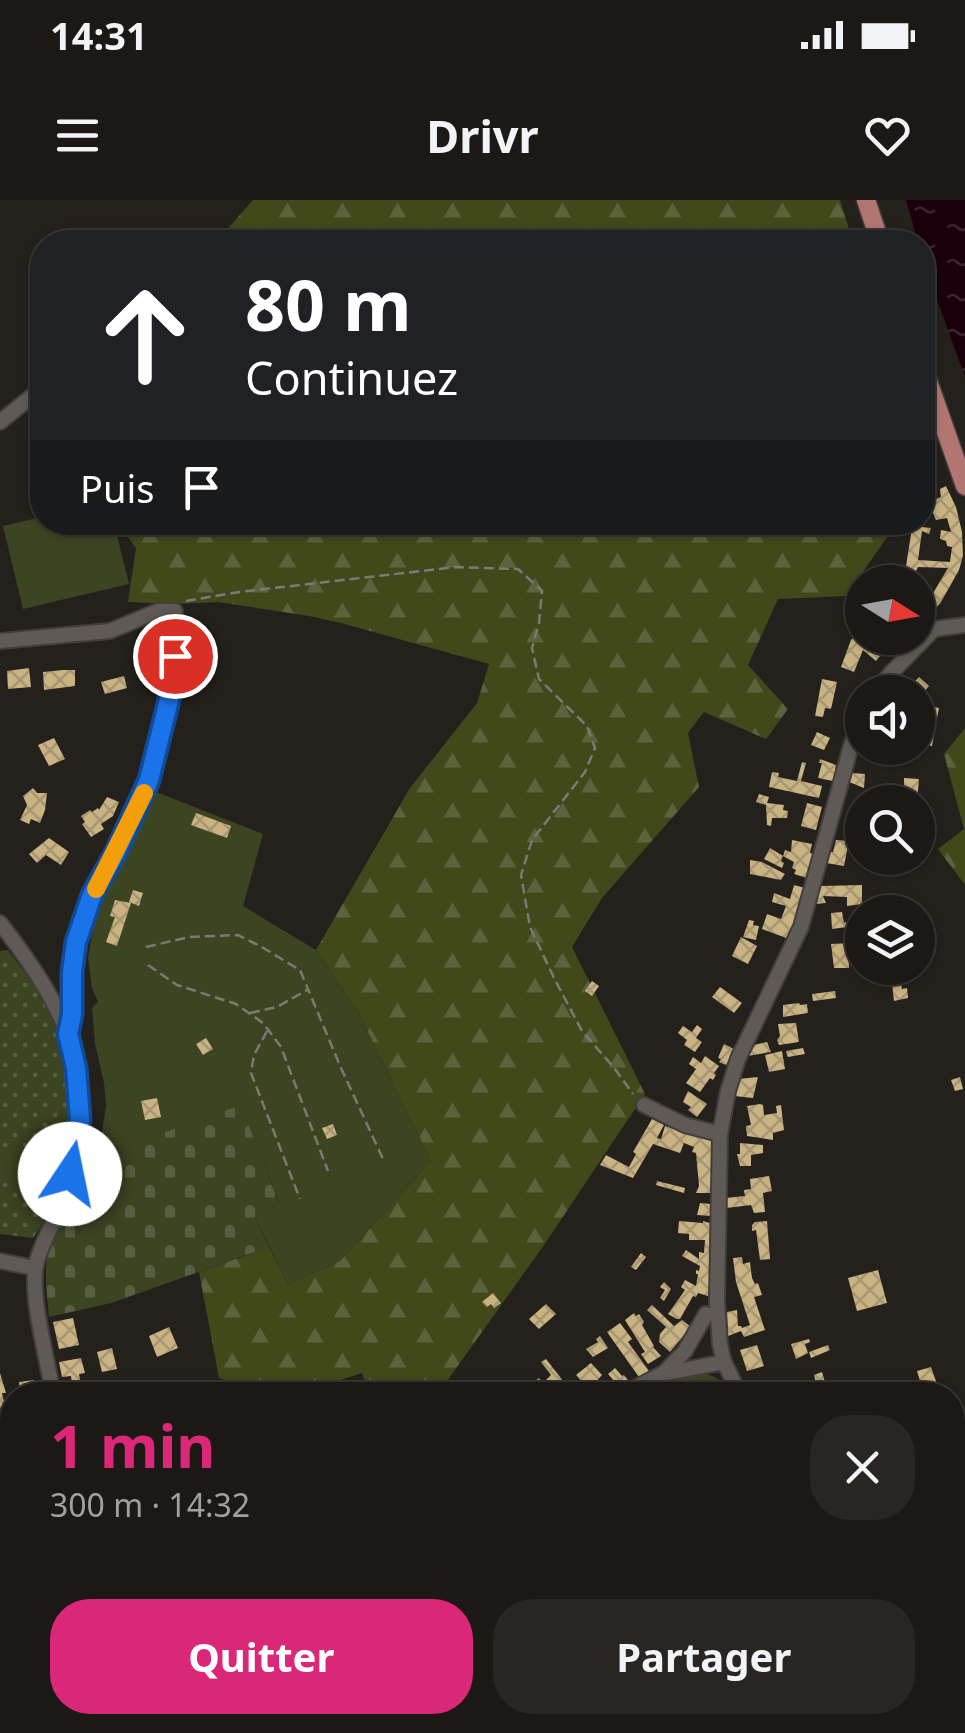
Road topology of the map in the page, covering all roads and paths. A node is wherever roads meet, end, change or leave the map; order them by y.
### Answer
1 (866, 200) edge
2 (876, 230) edge
3 (30, 398) edge
4 (935, 401) edge
5 (0, 422) edge
6 (965, 486) edge
7 (175, 611) junction
8 (965, 626) edge
9 (0, 642) edge
10 (889, 675) edge
11 (846, 765) edge
12 (0, 923) edge
13 (146, 946) dead end
14 (148, 965) dead end
15 (308, 989) junction
16 (248, 1013) junction
17 (268, 1030) junction
18 (68, 1034) junction
19 (644, 1105) joint
20 (720, 1134) junction
21 (383, 1159) dead end
22 (328, 1172) dead end
23 (300, 1200) dead end
24 (0, 1260) edge
25 (35, 1268) junction
26 (706, 1314) dead end
27 (724, 1362) junction
28 (662, 1374) junction
29 (699, 1379) dead end
30 (51, 1382) edge
31 (647, 1382) edge
32 (700, 1382) edge
33 (734, 1382) edge

1 - 2 main road
3 - 5 street
4 - 6 main road
7 - 9 street
7 - 18 street
7 - 19 path
8 - 10 street
11 - 20 street
12 - 18 street
13 - 15 path
14 - 16 path
15 - 16 path
15 - 21 path
16 - 17 path
17 - 22 path
17 - 23 path
18 - 25 street
19 - 20 street
20 - 27 street
24 - 25 street
25 - 30 street
26 - 28 street
27 - 28 street
27 - 33 street
28 - 31 street
29 - 32 path

